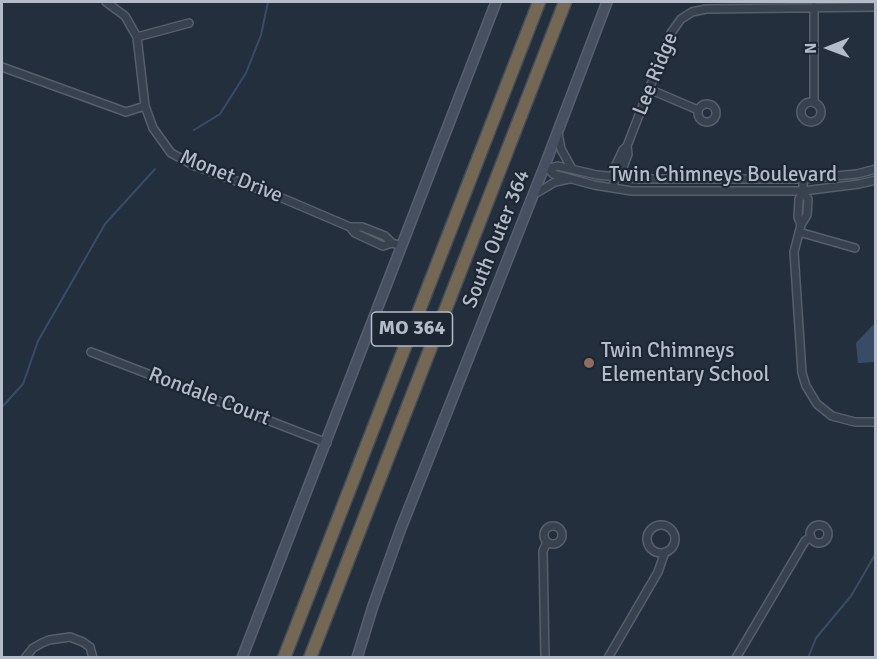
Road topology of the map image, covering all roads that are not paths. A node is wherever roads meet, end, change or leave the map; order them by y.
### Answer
1 (106, 2) edge
2 (496, 2) edge
3 (539, 2) edge
4 (565, 2) edge
5 (607, 2) edge
6 (814, 7) junction
7 (876, 7) edge
8 (189, 23) dead end
9 (137, 37) junction
10 (2, 67) edge
11 (649, 89) junction
12 (814, 103) dead end
13 (145, 106) junction
14 (698, 110) dead end
15 (558, 131) junction
16 (548, 166) junction
17 (572, 169) junction
18 (876, 169) edge
19 (615, 177) junction
20 (570, 178) junction
21 (803, 179) junction
22 (876, 180) edge
23 (613, 188) junction
24 (803, 192) junction
25 (533, 195) junction
26 (800, 228) junction
27 (397, 245) junction
28 (855, 248) dead end
29 (91, 352) dead end
30 (876, 422) edge
31 (327, 443) junction
32 (811, 537) dead end
33 (547, 542) dead end
34 (665, 552) junction
35 (26, 657) edge
36 (93, 657) edge
37 (242, 657) edge
38 (284, 657) edge
39 (310, 657) edge
40 (357, 657) edge
41 (545, 657) edge
42 (608, 657) edge
43 (735, 657) edge

1 - 9 street, Monet Drive
2 - 27 main road
3 - 38 highway, MO 364
4 - 39 highway, MO 364
5 - 15 main road, South Outer 364
6 - 7 street, Lee Ridge
6 - 11 street, Lee Ridge
6 - 12 street
8 - 9 street
9 - 13 street, Monet Drive
10 - 13 street
11 - 14 street
11 - 19 street, Lee Ridge
13 - 27 street, Monet Drive
15 - 16 main road, South Outer 364
15 - 17 street
16 - 17 street, Twin Chimneys Boulevard
16 - 20 street, Twin Chimneys Boulevard
16 - 25 main road, South Outer 364
17 - 19 street, Twin Chimneys Boulevard
18 - 21 street, Twin Chimneys Boulevard
19 - 21 street, Twin Chimneys Boulevard
19 - 23 street, Lee Ridge
20 - 23 street, Twin Chimneys Boulevard
20 - 25 street
21 - 24 street
22 - 24 street, Twin Chimneys Boulevard
23 - 24 street, Twin Chimneys Boulevard
24 - 26 street
25 - 40 main road, South Outer 364
26 - 28 street
26 - 30 street
27 - 31 main road
29 - 31 street, Rondale Court
31 - 37 main road
32 - 43 street
33 - 41 street
34 - 34 street
34 - 42 street
35 - 36 street

